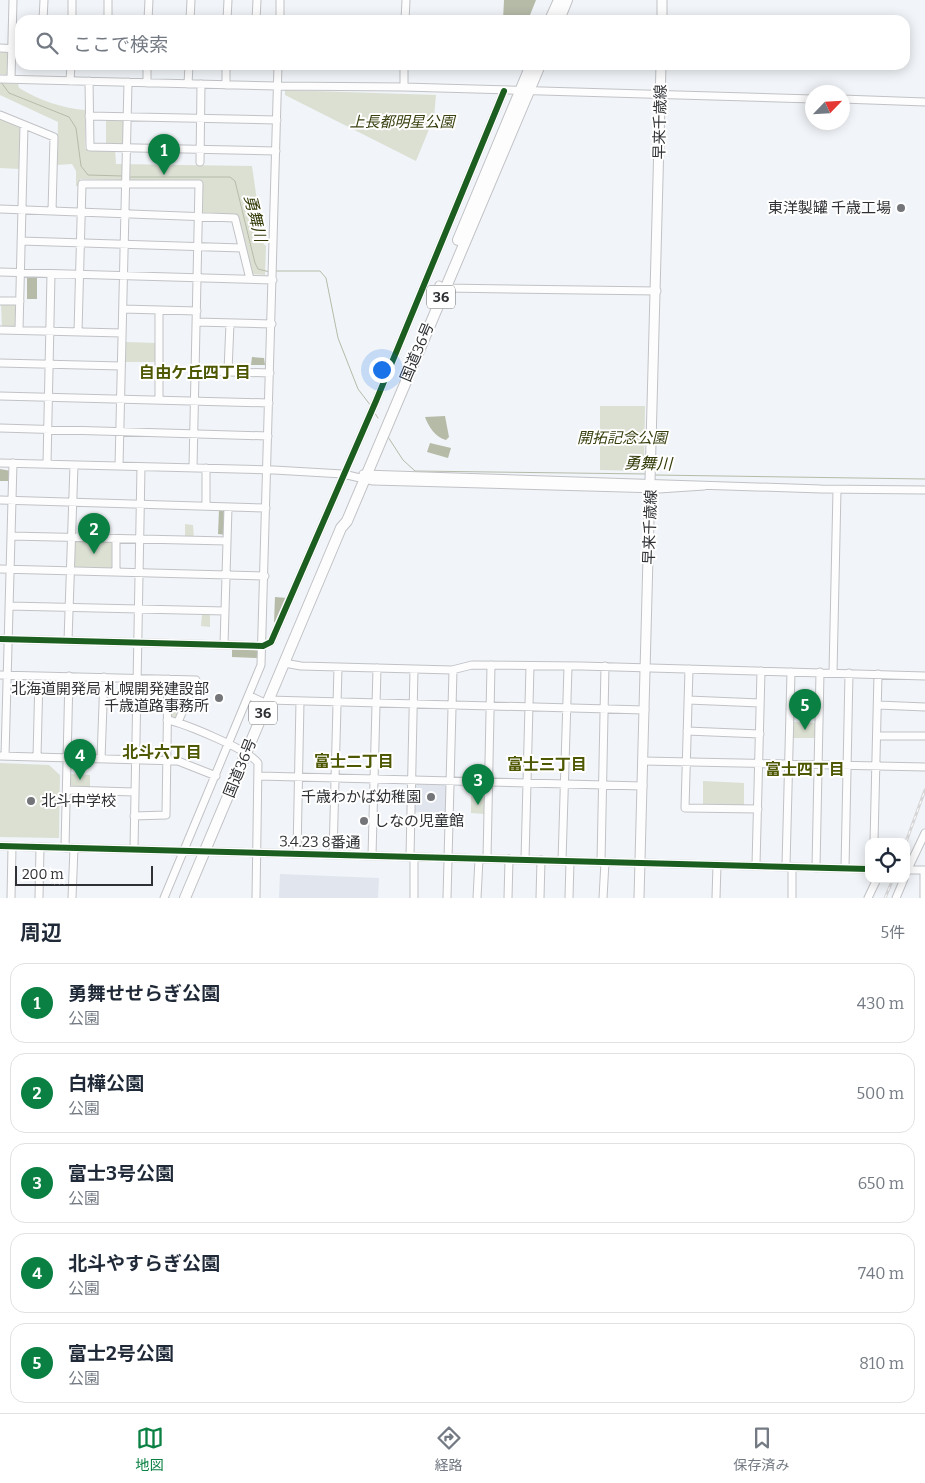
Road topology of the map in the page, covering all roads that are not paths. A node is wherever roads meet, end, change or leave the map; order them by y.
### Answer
1 (14, 0) edge
2 (44, 0) edge
3 (72, 0) edge
4 (108, 0) edge
5 (149, 0) edge
6 (191, 0) edge
7 (228, 0) edge
8 (257, 0) edge
9 (280, 0) edge
10 (406, 0) edge
11 (559, 0) edge
12 (568, 0) edge
13 (662, 0) edge
14 (43, 15) edge
15 (72, 15) edge
16 (108, 15) edge
17 (148, 15) edge
18 (190, 15) edge
19 (227, 15) edge
20 (256, 15) edge
21 (280, 15) edge
22 (405, 15) edge
23 (552, 15) edge
24 (561, 15) edge
25 (662, 15) edge
26 (15, 24) edge
27 (0, 48) edge
28 (15, 49) edge
29 (15, 52) edge
30 (71, 70) edge
31 (147, 70) edge
32 (189, 70) edge
33 (226, 70) edge
34 (278, 70) edge
35 (404, 70) edge
36 (530, 70) edge
37 (537, 70) edge
38 (661, 70) edge
39 (6, 79) edge
40 (70, 81) junction
41 (89, 81) junction
42 (128, 82) junction
43 (147, 83) junction
44 (188, 84) junction
45 (201, 84) junction
46 (226, 85) junction
47 (278, 86) junction
48 (404, 87) junction
49 (504, 91) junction
50 (524, 91) junction
51 (660, 95) junction
52 (805, 99) edge
53 (850, 100) edge
54 (925, 102) edge
55 (0, 115) edge
56 (89, 116) junction
57 (127, 116) junction
58 (200, 118) junction
59 (277, 120) junction
60 (24, 124) junction
61 (127, 147) junction
62 (200, 149) junction
63 (276, 151) junction
64 (200, 162) dead end
65 (126, 183) junction
66 (0, 209) edge
67 (22, 210) junction
68 (52, 211) junction
69 (82, 212) junction
70 (125, 214) junction
71 (198, 216) junction
72 (21, 241) junction
73 (81, 243) junction
74 (124, 244) junction
75 (198, 247) junction
76 (242, 248) junction
77 (0, 272) edge
78 (21, 273) junction
79 (51, 274) junction
80 (80, 274) junction
81 (123, 276) junction
82 (198, 278) junction
83 (273, 278) junction
84 (250, 279) junction
85 (442, 286) junction
86 (656, 291) junction
87 (0, 301) edge
88 (20, 301) junction
89 (122, 310) junction
90 (159, 310) junction
91 (196, 311) junction
92 (196, 322) junction
93 (230, 323) junction
94 (272, 324) junction
95 (0, 330) edge
96 (19, 330) junction
97 (50, 331) junction
98 (78, 332) junction
99 (122, 333) junction
100 (0, 363) edge
101 (50, 364) junction
102 (121, 366) junction
103 (195, 370) junction
104 (228, 371) junction
105 (270, 373) junction
106 (0, 396) edge
107 (49, 397) junction
108 (122, 399) junction
109 (158, 400) junction
110 (194, 400) junction
111 (269, 403) junction
112 (0, 428) edge
113 (48, 430) junction
114 (120, 432) junction
115 (193, 434) junction
116 (268, 436) junction
117 (0, 463) edge
118 (13, 463) junction
119 (47, 464) junction
120 (74, 465) junction
121 (119, 466) junction
122 (142, 467) junction
123 (192, 468) junction
124 (206, 468) junction
125 (268, 470) junction
126 (342, 474) junction
127 (362, 476) junction
128 (651, 480) junction
129 (837, 490) junction
130 (925, 490) edge
131 (0, 500) edge
132 (12, 501) junction
133 (73, 502) junction
134 (141, 504) junction
135 (206, 506) junction
136 (228, 507) junction
137 (266, 508) junction
138 (11, 536) junction
139 (72, 537) junction
140 (116, 539) junction
141 (140, 540) junction
142 (227, 541) junction
143 (0, 568) edge
144 (10, 568) junction
145 (71, 570) junction
146 (116, 571) junction
147 (139, 572) junction
148 (225, 575) junction
149 (265, 576) junction
150 (9, 606) junction
151 (69, 607) junction
152 (138, 609) junction
153 (225, 611) junction
154 (0, 639) edge
155 (9, 639) junction
156 (68, 641) junction
157 (137, 643) junction
158 (224, 645) junction
159 (263, 646) junction
160 (284, 663) junction
161 (491, 665) junction
162 (530, 666) junction
163 (605, 666) junction
164 (338, 667) junction
165 (568, 667) junction
166 (377, 668) junction
167 (646, 668) junction
168 (689, 669) junction
169 (414, 670) junction
170 (453, 670) junction
171 (761, 671) junction
172 (791, 672) junction
173 (820, 672) junction
174 (833, 673) junction
175 (849, 673) junction
176 (878, 674) junction
177 (0, 675) edge
178 (8, 675) junction
179 (39, 676) junction
180 (69, 676) junction
181 (925, 676) edge
182 (104, 677) junction
183 (136, 678) junction
184 (168, 679) junction
185 (250, 696) junction
186 (688, 700) junction
187 (300, 701) junction
188 (267, 702) junction
189 (338, 702) junction
190 (376, 703) junction
191 (760, 703) junction
192 (414, 704) junction
193 (452, 705) junction
194 (878, 705) junction
195 (490, 706) junction
196 (925, 706) edge
197 (528, 707) junction
198 (566, 708) junction
199 (604, 709) junction
200 (645, 710) junction
201 (167, 720) junction
202 (178, 722) junction
203 (687, 731) junction
204 (760, 734) junction
205 (877, 736) junction
206 (925, 736) edge
207 (229, 745) junction
208 (245, 754) junction
209 (2, 756) edge
210 (37, 757) junction
211 (68, 758) junction
212 (102, 759) junction
213 (134, 760) junction
214 (166, 761) junction
215 (643, 761) junction
216 (686, 762) junction
217 (759, 764) junction
218 (789, 765) junction
219 (818, 766) junction
220 (848, 767) junction
221 (925, 767) edge
222 (876, 768) junction
223 (216, 776) junction
224 (259, 776) junction
225 (299, 777) junction
226 (336, 778) junction
227 (374, 779) junction
228 (412, 780) junction
229 (450, 781) junction
230 (488, 782) junction
231 (526, 783) junction
232 (564, 784) junction
233 (602, 785) junction
234 (643, 786) junction
235 (67, 790) junction
236 (134, 792) junction
237 (758, 809) junction
238 (134, 816) junction
239 (925, 833) edge
240 (874, 838) edge
241 (0, 846) edge
242 (12, 847) junction
243 (40, 847) junction
244 (65, 848) junction
245 (74, 848) junction
246 (134, 850) junction
247 (183, 851) junction
248 (204, 852) junction
249 (256, 854) junction
250 (297, 854) junction
251 (334, 855) junction
252 (372, 856) junction
253 (412, 857) junction
254 (448, 858) junction
255 (483, 859) junction
256 (510, 860) junction
257 (525, 860) junction
258 (541, 860) junction
259 (562, 861) junction
260 (570, 861) junction
261 (603, 862) junction
262 (640, 862) junction
263 (717, 865) junction
264 (910, 865) edge
265 (756, 866) junction
266 (789, 867) junction
267 (816, 868) junction
268 (845, 868) junction
269 (865, 869) edge
270 (925, 870) edge
271 (910, 871) edge
272 (875, 883) edge
273 (902, 883) edge
274 (11, 898) edge
275 (39, 898) edge
276 (72, 898) edge
277 (164, 898) edge
278 (185, 898) edge
279 (256, 898) edge
280 (414, 898) edge
281 (447, 898) edge
282 (477, 898) edge
283 (508, 898) edge
284 (540, 898) edge
285 (569, 898) edge
286 (603, 898) edge
287 (639, 898) edge
288 (716, 898) edge
289 (792, 898) edge
290 (868, 898) edge
291 (896, 898) edge
292 (924, 898) edge

1 - 26 street
2 - 14 street
3 - 15 street
4 - 16 street
5 - 17 street
6 - 18 street
7 - 19 street
8 - 20 street
9 - 21 street
10 - 22 street
11 - 23 highway
12 - 24 highway
13 - 25 main road
27 - 28 street
29 - 39 street
30 - 40 street
31 - 43 street
32 - 44 street
33 - 46 street
34 - 47 street
35 - 48 street
36 - 50 highway, 国道36号 / 36
37 - 50 highway, 国道36号 / 36
38 - 51 main road, 早来千歳線
39 - 40 street
40 - 41 street
41 - 42 street
41 - 56 street
42 - 43 street
42 - 57 street
43 - 44 street
44 - 45 street
45 - 46 street
45 - 58 street
46 - 47 street
47 - 48 street
47 - 59 street
48 - 49 street
49 - 50 street
49 - 126 street
50 - 51 street
50 - 85 highway, 国道36号 / 36
51 - 52 street
51 - 86 main road, 早来千歳線
53 - 54 street
55 - 60 street
56 - 57 street
56 - 61 street
57 - 58 street
57 - 61 street
58 - 59 street
58 - 62 street
59 - 63 street
60 - 67 street
60 - 68 street
61 - 62 street
61 - 65 street
62 - 63 street
62 - 64 street
63 - 83 street
65 - 69 street
65 - 70 street
65 - 71 street
66 - 67 street
67 - 68 street
67 - 72 street
68 - 69 street
69 - 70 street
69 - 73 street
70 - 71 street
70 - 74 street
71 - 75 street
71 - 76 street
72 - 73 street
72 - 78 street
73 - 74 street
73 - 80 street
74 - 75 street
74 - 81 street
75 - 76 street
75 - 82 street
76 - 84 street
77 - 78 street
78 - 79 street
78 - 88 street
79 - 80 street
79 - 97 street
80 - 81 street
80 - 98 street
81 - 82 street
81 - 89 street
82 - 84 street
82 - 91 street
83 - 84 street
83 - 94 street
85 - 86 street
85 - 127 highway, 国道36号 / 36
86 - 128 main road, 早来千歳線
87 - 88 street
88 - 96 street
89 - 90 street
89 - 99 street
90 - 91 street
90 - 109 street
91 - 92 street
92 - 93 street
92 - 103 street
93 - 94 street
93 - 104 street
94 - 105 street
95 - 96 street
96 - 97 street
97 - 98 street
97 - 101 street
98 - 99 street
99 - 102 street
100 - 101 street
101 - 102 street
101 - 107 street
102 - 108 street
103 - 104 street
103 - 110 street
104 - 105 street
105 - 111 street
106 - 107 street
107 - 108 street
107 - 113 street
108 - 109 street
108 - 114 street
109 - 110 street
110 - 111 street
110 - 115 street
111 - 116 street
112 - 113 street
113 - 114 street
113 - 119 street
114 - 115 street
114 - 121 street
115 - 116 street
115 - 123 street
116 - 125 street
117 - 118 street
118 - 119 street
118 - 132 street
119 - 120 street
120 - 121 street
120 - 133 street
121 - 122 street
122 - 123 street
122 - 134 street
123 - 124 street
124 - 125 street
124 - 135 street
125 - 126 street
125 - 137 street
126 - 127 street
126 - 159 street
127 - 128 street
127 - 160 highway, 国道36号 / 36
128 - 129 street
128 - 167 main road, 早来千歳線
129 - 130 street
129 - 174 street
131 - 132 street
132 - 133 street
132 - 138 street
133 - 134 street
133 - 139 street
134 - 135 street
134 - 141 street
135 - 136 street
136 - 137 street
136 - 142 street
137 - 149 street
138 - 139 street
138 - 144 street
139 - 140 street
139 - 145 street
140 - 141 street
140 - 146 street
141 - 142 street
141 - 147 street
142 - 148 street
143 - 144 street
144 - 145 street
144 - 150 street
145 - 146 street
145 - 151 street
146 - 147 street
147 - 148 street
147 - 152 street
148 - 149 street
148 - 153 street
149 - 159 street
150 - 151 street
150 - 155 street
151 - 152 street
151 - 156 street
152 - 153 street
152 - 157 street
153 - 158 street
154 - 155 street
155 - 156 street
155 - 178 street
156 - 157 street
157 - 158 street
157 - 183 street
158 - 159 street
159 - 185 street
160 - 164 street
160 - 188 highway, 国道36号 / 36
161 - 162 street
161 - 170 street
161 - 195 street
162 - 165 street
162 - 197 street
163 - 165 street
163 - 167 street
163 - 199 street
164 - 166 street
164 - 189 street
165 - 198 street
166 - 169 street
166 - 190 street
167 - 168 street
167 - 200 main road, 早来千歳線
168 - 171 street
168 - 186 street
169 - 170 street
169 - 192 street
170 - 193 street
171 - 172 street
171 - 191 street
172 - 173 street
172 - 218 street
173 - 174 street
173 - 219 street
174 - 175 street
175 - 176 street
175 - 220 street
176 - 181 street
176 - 194 street
177 - 178 street
178 - 179 street
178 - 209 street
179 - 180 street
179 - 210 street
180 - 182 street
180 - 211 street
182 - 183 street
182 - 212 street
183 - 184 street
183 - 213 street
184 - 201 street
184 - 202 street
185 - 188 street
185 - 207 street
186 - 191 street
186 - 203 street
187 - 188 street
187 - 189 street
187 - 225 street
188 - 208 highway, 国道36号 / 36
189 - 190 street
189 - 226 street
190 - 192 street
190 - 227 street
191 - 204 street
192 - 193 street
192 - 228 street
193 - 195 street
193 - 229 street
194 - 196 street
194 - 205 street
195 - 197 street
195 - 230 street
197 - 198 street
197 - 231 street
198 - 199 street
198 - 232 street
199 - 200 street
199 - 233 street
200 - 215 main road, 早来千歳線
201 - 202 street
201 - 214 street
202 - 207 street
203 - 204 street
203 - 216 street
204 - 217 street
205 - 206 street
205 - 222 street
207 - 208 street
207 - 223 street
208 - 224 street
208 - 248 highway, 国道36号 / 36
209 - 210 street
210 - 211 street
211 - 212 street
211 - 235 street
212 - 213 street
213 - 214 street
213 - 236 street
214 - 223 street
214 - 238 street
215 - 216 street
215 - 234 main road, 早来千歳線
216 - 217 street
216 - 237 street
217 - 218 street
217 - 237 street
218 - 219 street
218 - 266 street
219 - 220 street
219 - 267 street
220 - 222 street
220 - 268 street
221 - 222 street
222 - 240 street
223 - 247 street
224 - 225 street
224 - 249 street
225 - 226 street
225 - 250 street
226 - 227 street
226 - 251 street
227 - 228 street
227 - 252 street
228 - 229 street
228 - 253 street
229 - 230 street
229 - 254 street
230 - 231 street
230 - 255 street
231 - 232 street
231 - 257 street
232 - 233 street
232 - 259 street
233 - 234 street
233 - 261 street
234 - 262 main road, 早来千歳線
235 - 236 street
235 - 244 street
236 - 238 street
237 - 265 street
238 - 246 street
239 - 264 street
241 - 242 street, 3.4.23 8番通
242 - 243 street, 3.4.23 8番通
242 - 274 street
243 - 244 street, 3.4.23 8番通
243 - 275 street
244 - 245 street, 3.4.23 8番通
245 - 246 street, 3.4.23 8番通
245 - 276 street
246 - 247 street, 3.4.23 8番通
247 - 248 street, 3.4.23 8番通
247 - 277 street
248 - 249 street, 3.4.23 8番通
248 - 278 highway, 国道36号 / 36
249 - 250 street, 3.4.23 8番通
249 - 279 street
250 - 251 street, 3.4.23 8番通
251 - 252 street, 3.4.23 8番通
252 - 253 street, 3.4.23 8番通
253 - 254 street, 3.4.23 8番通
253 - 280 street
254 - 255 street, 3.4.23 8番通
254 - 281 street
255 - 256 street, 3.4.23 8番通
255 - 282 street
256 - 257 street, 3.4.23 8番通
256 - 283 street
257 - 258 street, 3.4.23 8番通
258 - 259 street, 3.4.23 8番通
258 - 284 street
259 - 260 street, 3.4.23 8番通
260 - 261 street, 3.4.23 8番通
260 - 285 street
261 - 262 street, 3.4.23 8番通
261 - 286 street
262 - 263 street, 3.4.23 8番通
262 - 287 main road, 早来千歳線
263 - 265 street, 3.4.23 8番通
263 - 288 street
265 - 266 street, 3.4.23 8番通
266 - 267 street, 3.4.23 8番通
266 - 289 street
267 - 268 street, 3.4.23 8番通
268 - 269 street, 3.4.23 8番通
270 - 271 street
270 - 292 street
272 - 290 street
273 - 291 street

